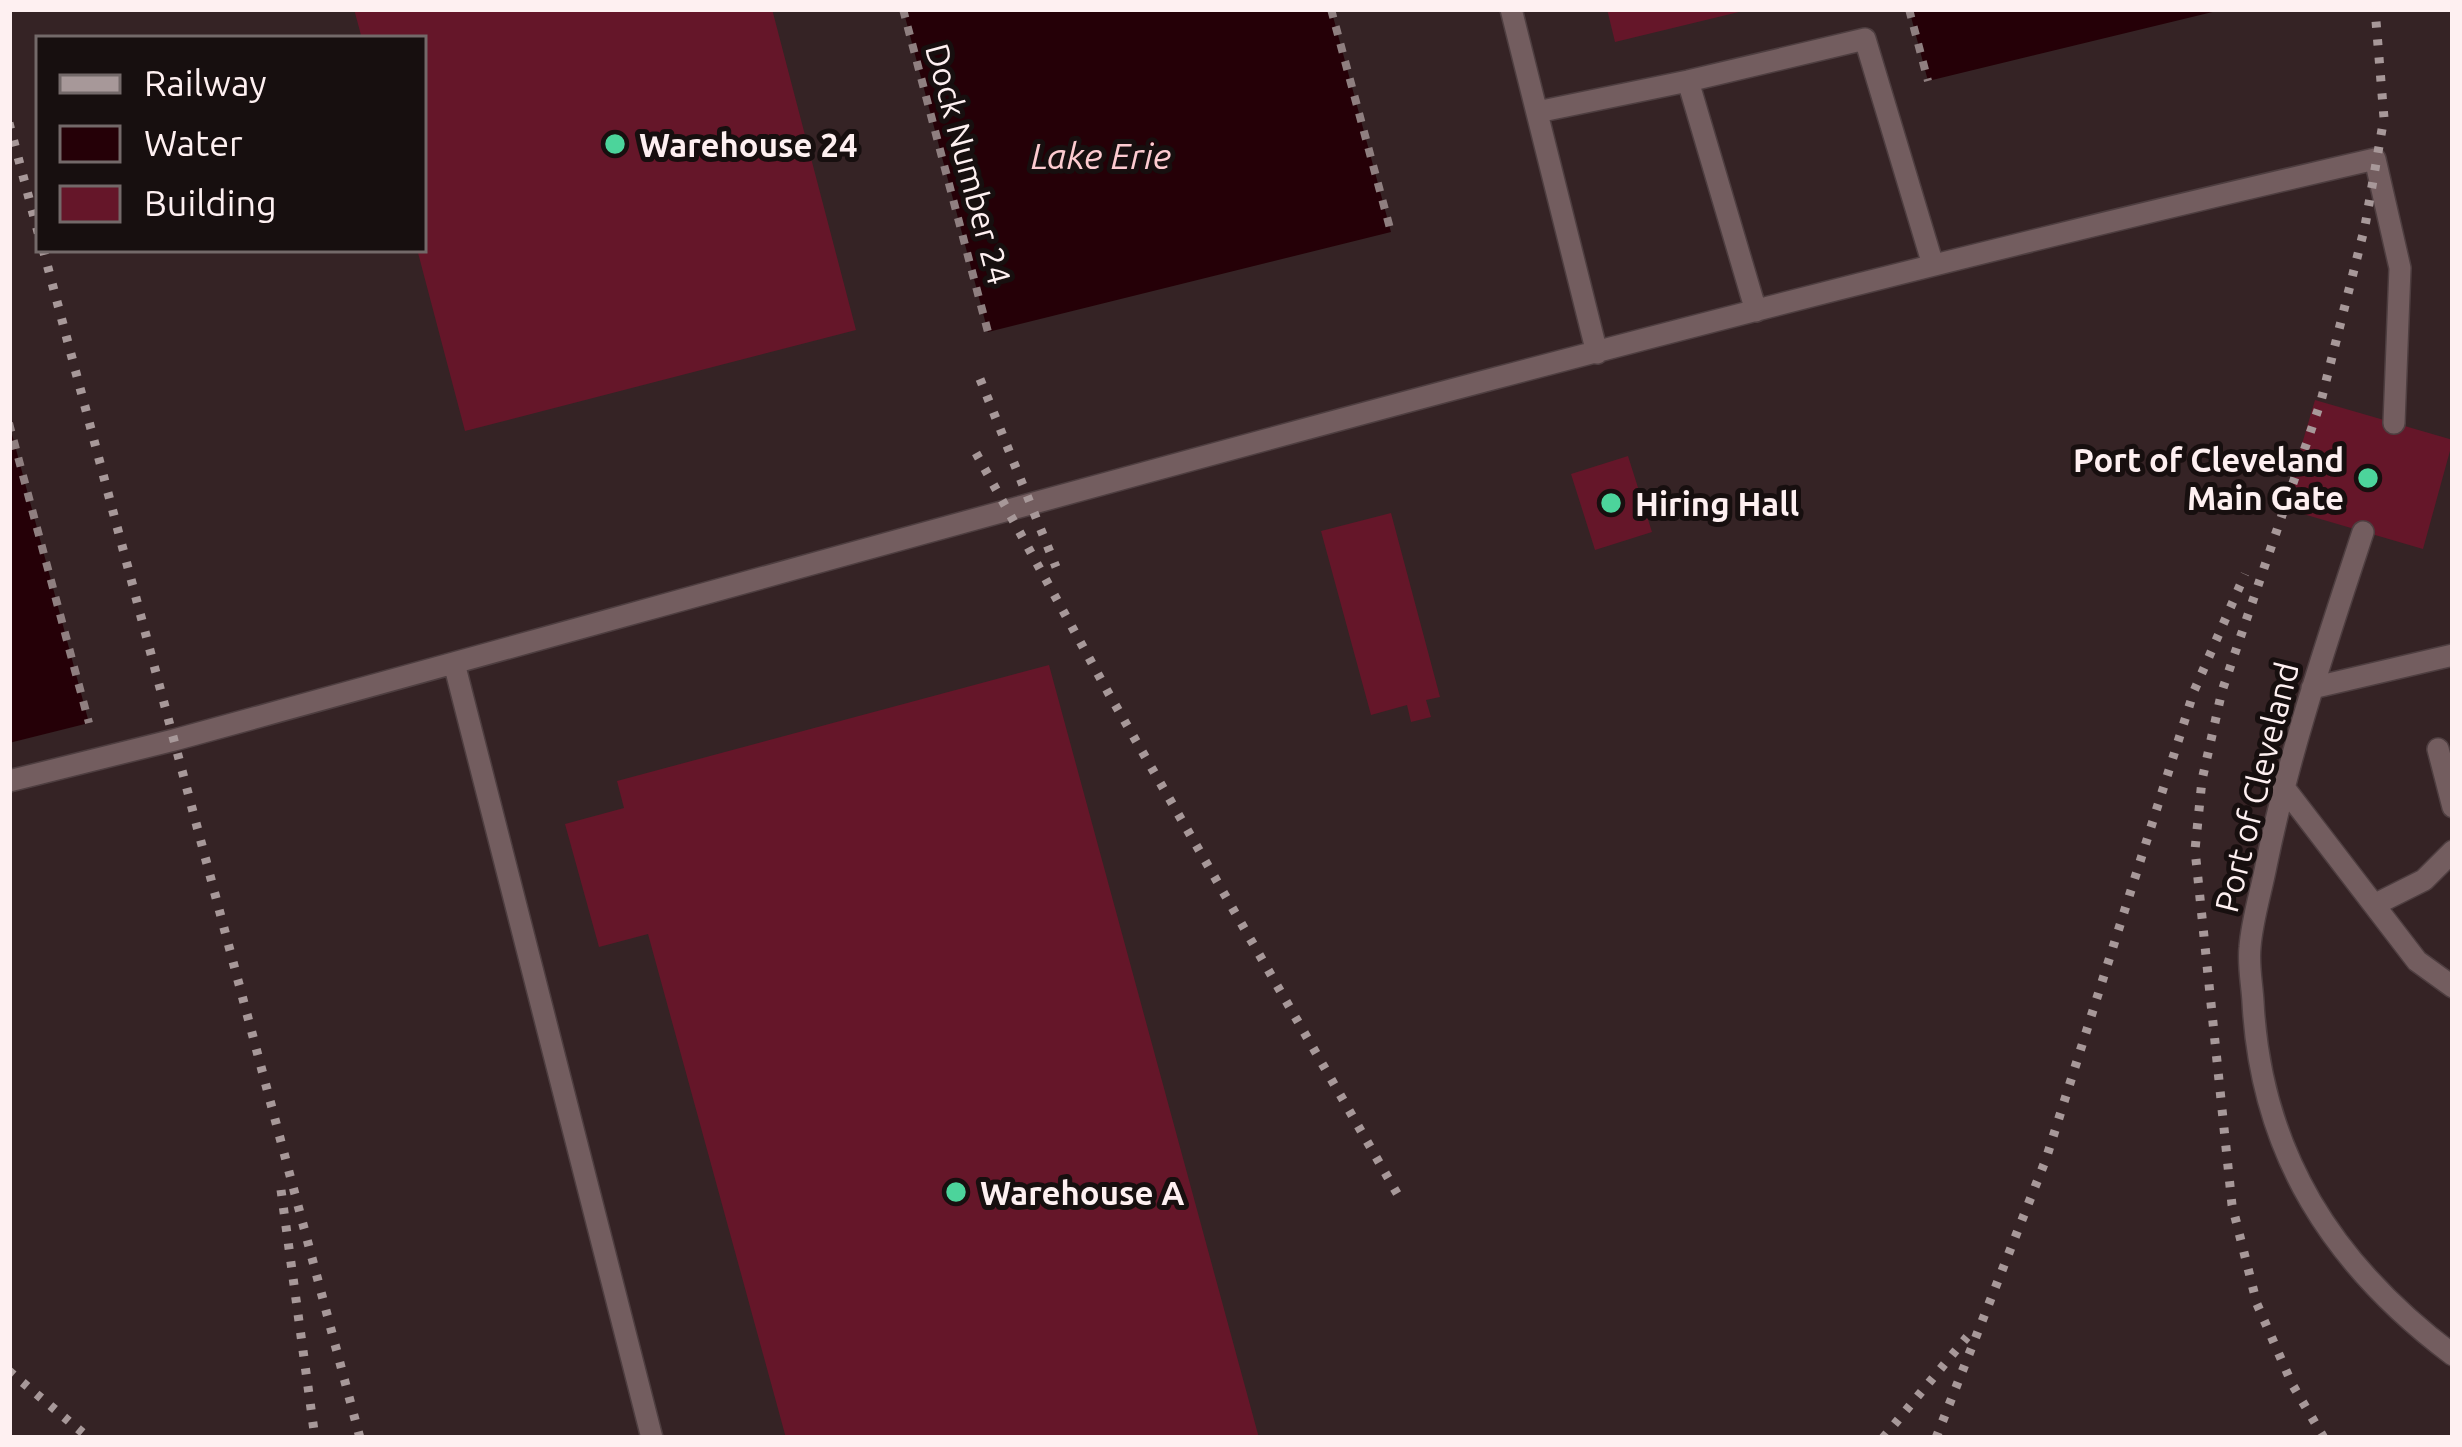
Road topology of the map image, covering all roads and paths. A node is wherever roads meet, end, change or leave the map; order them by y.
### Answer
1 (903, 9) edge
2 (1331, 9) edge
3 (1511, 9) edge
4 (1909, 9) edge
5 (1928, 81) dead end
6 (1688, 82) junction
7 (1537, 112) junction
8 (1390, 232) dead end
9 (1933, 266) junction
10 (1756, 311) junction
11 (988, 332) dead end
12 (1597, 353) junction
13 (9, 423) edge
14 (2394, 423) dead end
15 (2363, 532) dead end
16 (2453, 655) edge
17 (454, 663) junction
18 (2312, 688) junction
19 (88, 723) dead end
20 (2438, 749) dead end
21 (9, 781) edge
22 (2282, 785) junction
23 (2453, 807) edge
24 (2453, 851) edge
25 (2374, 904) junction
26 (2453, 987) edge
27 (2453, 1355) edge
28 (652, 1438) edge

1 - 11 path, Dock Number 24
2 - 8 path
3 - 7 lane
4 - 5 path
6 - 7 lane
6 - 9 lane
6 - 10 lane
7 - 12 lane
9 - 10 lane
9 - 14 lane
10 - 12 lane
12 - 17 lane
13 - 19 path
15 - 18 lane, Port of Cleveland
16 - 18 lane
17 - 21 lane
17 - 28 lane
18 - 22 lane, Port of Cleveland
20 - 23 lane
22 - 25 lane
22 - 27 lane, Port of Cleveland
24 - 25 lane
25 - 26 lane

